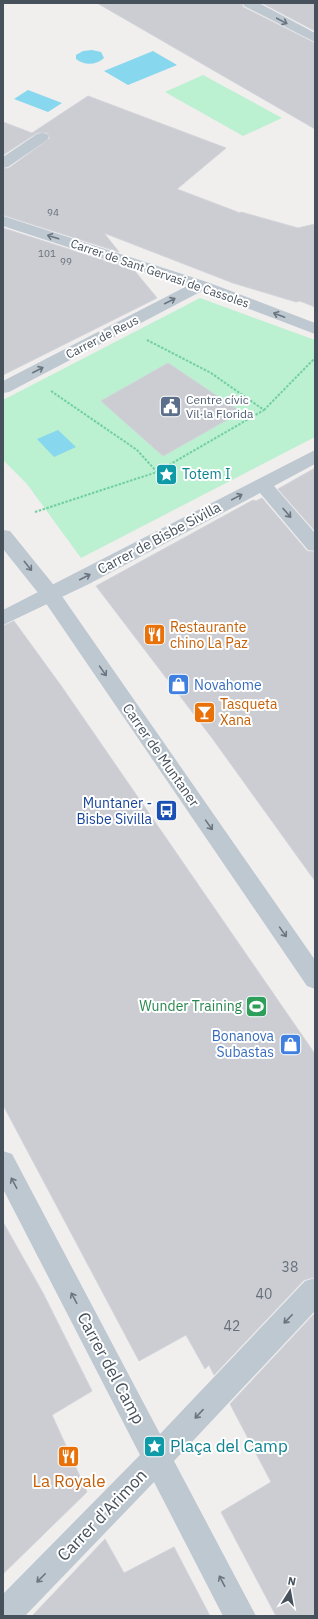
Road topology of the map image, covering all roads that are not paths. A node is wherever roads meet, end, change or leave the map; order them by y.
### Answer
1 (249, 3) edge
2 (315, 38) edge
3 (42, 137) dead end
4 (3, 164) edge
5 (3, 221) edge
6 (201, 285) junction
7 (315, 329) edge
8 (3, 388) edge
9 (315, 456) edge
10 (262, 484) junction
11 (3, 536) edge
12 (315, 546) edge
13 (50, 594) junction
14 (3, 618) edge
15 (315, 979) edge
16 (3, 1163) edge
17 (315, 1291) edge
18 (158, 1457) junction
19 (3, 1616) edge
20 (240, 1616) edge

1 -> 2 street
3 - 4 street
6 -> 5 street, Carrer de Sant Gervasi de Cassoles
7 -> 6 street, Carrer de Sant Gervasi de Cassoles
8 -> 6 street, Carrer de Reus
9 - 10 street, Carrer de Bisbe Sivilla
10 -> 12 street
13 -> 10 street, Carrer de Bisbe Sivilla
11 -> 13 street, Carrer de Muntaner
13 - 14 street, Carrer de Bisbe Sivilla
13 -> 15 street, Carrer de Muntaner
18 -> 16 street, Carrer del Camp
17 -> 18 street, Carrer d'Arimon
18 -> 19 street, Carrer d'Arimon
20 -> 18 street, Carrer del Camp

